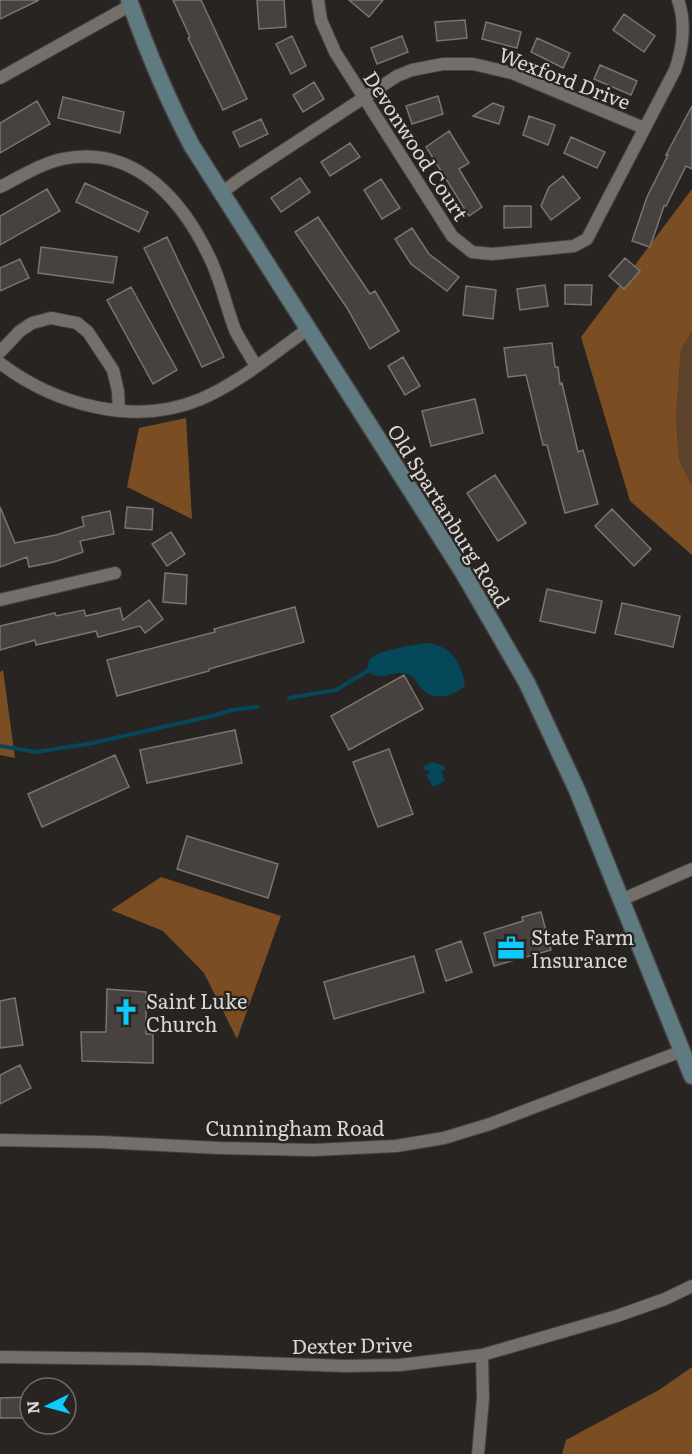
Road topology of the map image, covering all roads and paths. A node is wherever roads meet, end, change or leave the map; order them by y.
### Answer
1 (318, 0) edge
2 (678, 0) edge
3 (130, 2) edge
4 (0, 78) edge
5 (364, 98) junction
6 (644, 128) junction
7 (0, 187) edge
8 (221, 193) junction
9 (308, 329) junction
10 (0, 352) edge
11 (0, 363) edge
12 (256, 366) junction
13 (119, 411) junction
14 (115, 573) dead end
15 (0, 600) edge
16 (692, 869) edge
17 (621, 900) junction
18 (682, 1051) junction
19 (692, 1076) edge
20 (0, 1140) edge
21 (692, 1286) edge
22 (482, 1355) junction
23 (0, 1357) edge
24 (478, 1454) edge

1 - 5 street, Devonwood Court
2 - 6 street, Devonwood Court
3 - 4 street
3 - 8 main road, Old Spartanburg Road
5 - 6 street, Wexford Drive
5 - 6 street, Devonwood Court
5 - 8 street, Wexford Drive
7 - 12 street
8 - 9 main road, Old Spartanburg Road
9 - 12 street
9 - 17 main road, Old Spartanburg Road
10 - 13 street
11 - 13 street
12 - 13 street
14 - 15 street
16 - 17 street
17 - 18 main road, Old Spartanburg Road
18 - 19 main road, Old Spartanburg Road
18 - 20 street, Cunningham Road
21 - 22 street, Dexter Drive
22 - 23 street, Dexter Drive
22 - 24 street

